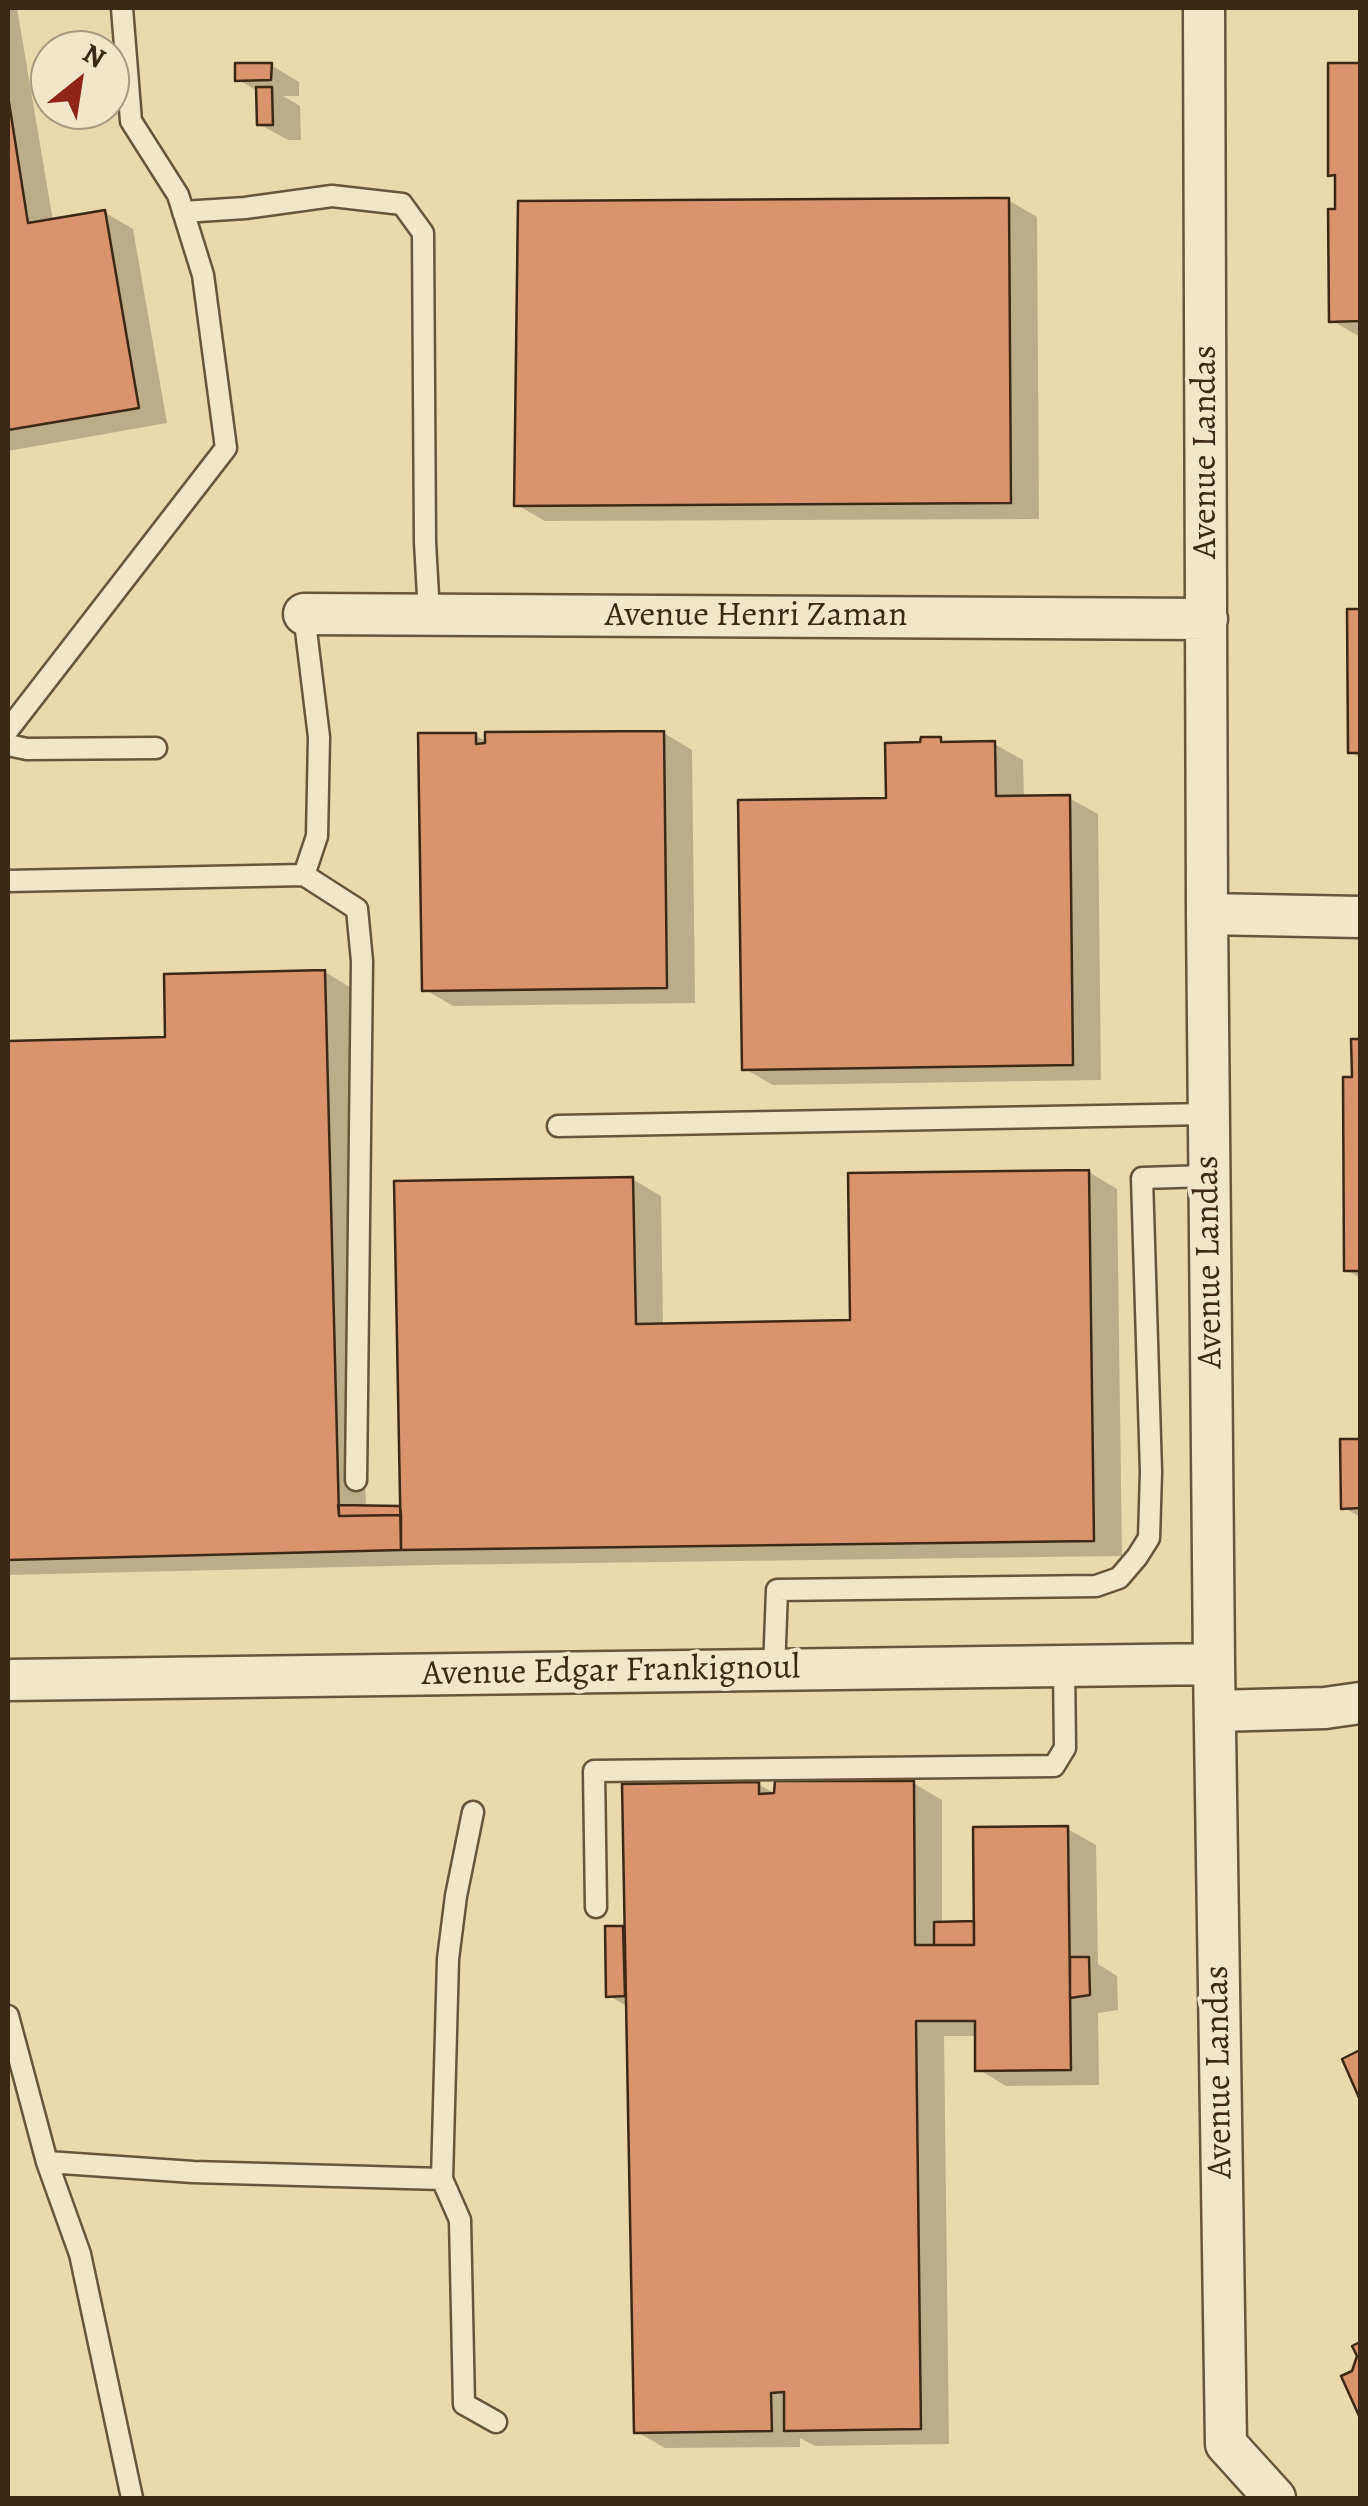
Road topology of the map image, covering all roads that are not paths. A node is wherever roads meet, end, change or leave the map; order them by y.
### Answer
1 (122, 8) edge
2 (1204, 8) edge
3 (183, 212) junction
4 (304, 614) joint
5 (429, 614) junction
6 (1207, 619) junction
7 (8, 730) edge
8 (8, 745) edge
9 (156, 748) dead end
10 (304, 875) junction
11 (8, 881) edge
12 (1206, 914) junction
13 (1360, 917) edge
14 (1208, 1114) junction
15 (558, 1126) dead end
16 (1209, 1176) junction
17 (356, 1480) dead end
18 (1214, 1664) junction
19 (1064, 1666) junction
20 (774, 1670) junction
21 (8, 1680) edge
22 (1360, 1703) edge
23 (1214, 1711) junction
24 (474, 1812) dead end
25 (596, 1907) dead end
26 (8, 2016) edge
27 (48, 2162) junction
28 (442, 2179) junction
29 (496, 2422) dead end
30 (132, 2498) edge
31 (1275, 2498) edge

1 - 3 lane
2 - 6 street, Avenue Landas
3 - 5 lane
3 - 7 lane
4 - 5 street, Avenue Henri Zaman
4 - 10 lane
5 - 6 street, Avenue Henri Zaman
6 - 12 street, Avenue Landas
8 - 9 lane
10 - 11 lane
10 - 17 lane
12 - 13 street
12 - 14 street, Avenue Landas
14 - 15 lane
14 - 16 street, Avenue Landas
16 - 18 street, Avenue Landas
16 - 20 lane
18 - 19 street, Avenue Edgar Frankignoul
18 - 23 street, Avenue Landas
19 - 20 street, Avenue Edgar Frankignoul
19 - 25 lane
20 - 21 street, Avenue Edgar Frankignoul
22 - 23 street
23 - 31 street, Avenue Landas
24 - 28 lane
26 - 27 lane
27 - 28 lane
27 - 30 lane
28 - 29 lane

